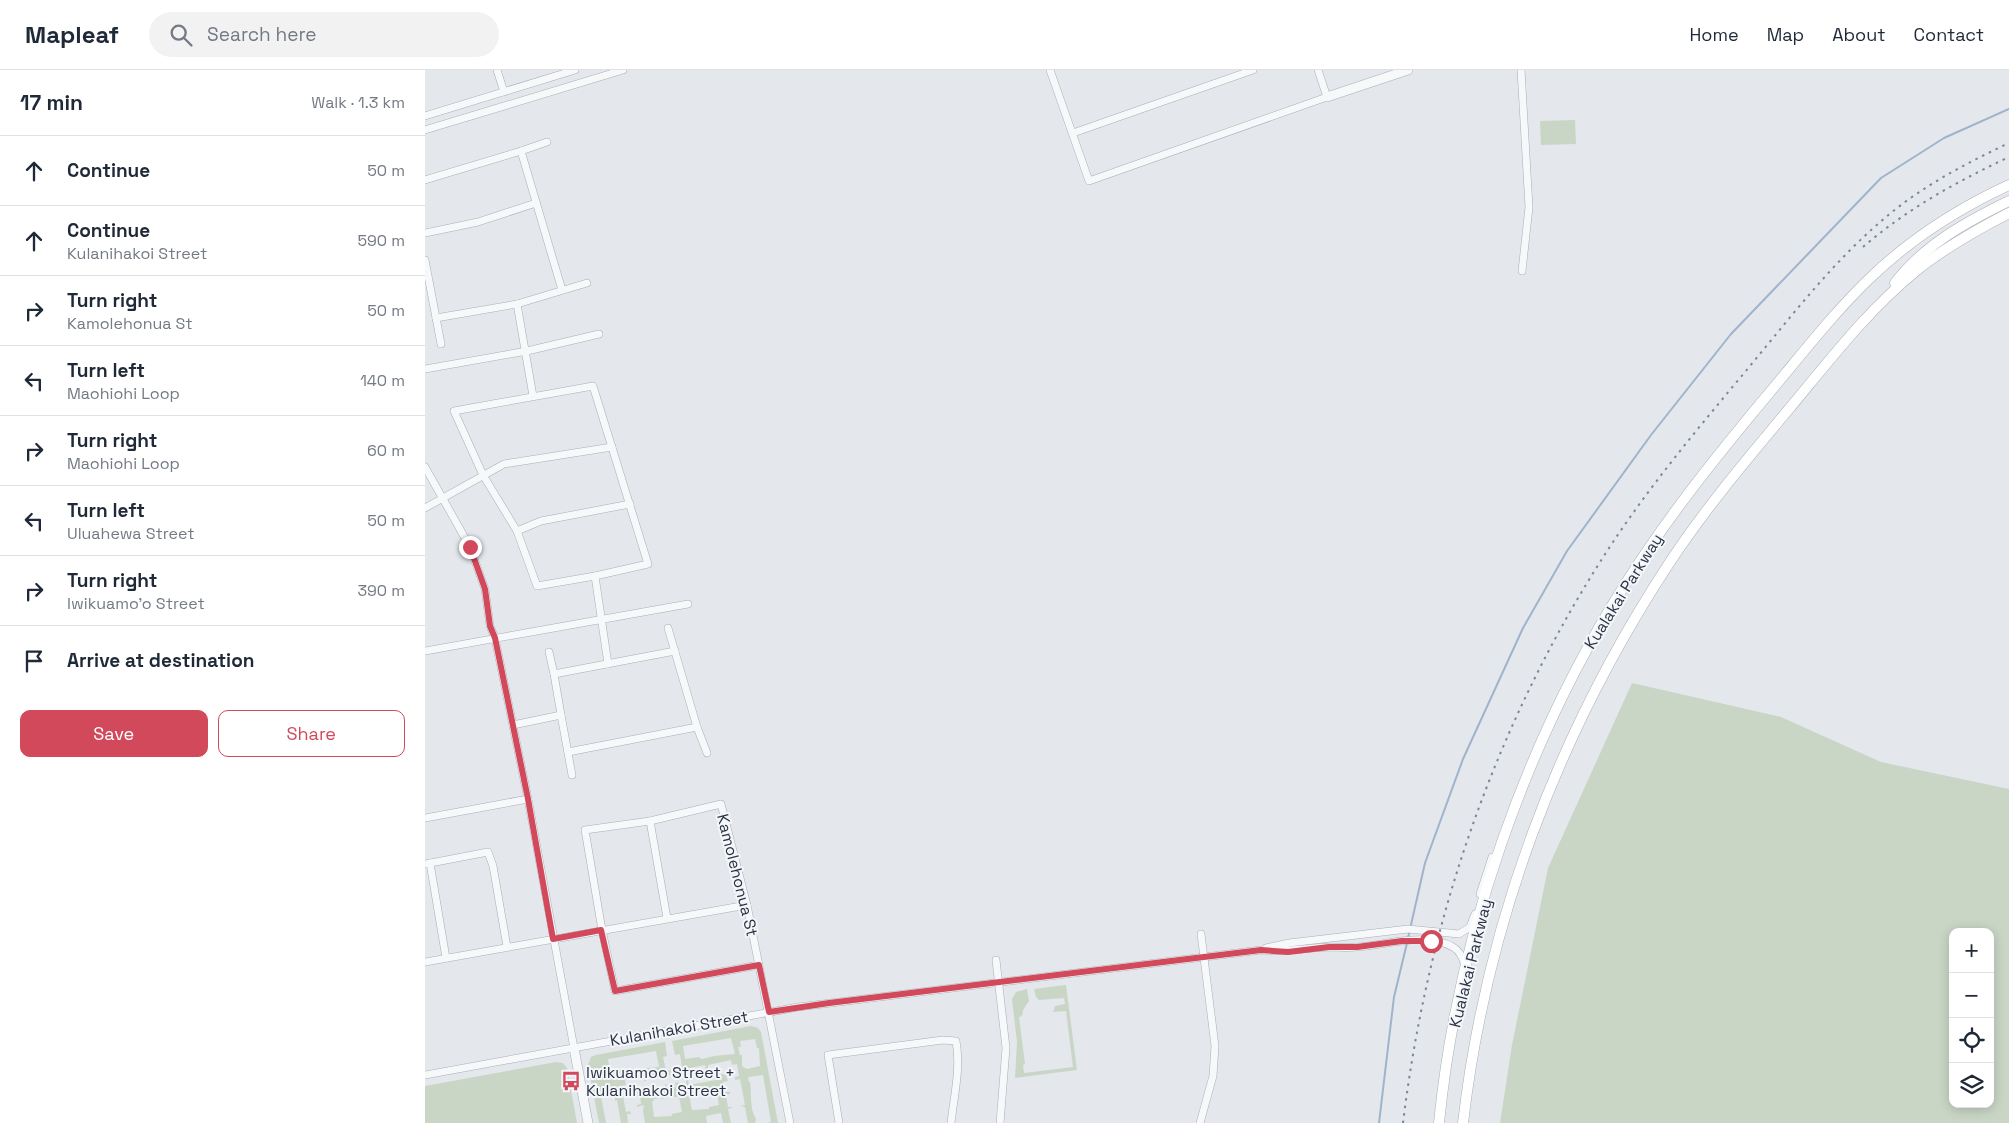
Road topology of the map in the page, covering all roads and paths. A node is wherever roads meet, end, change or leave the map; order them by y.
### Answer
1 (497, 70) edge
2 (575, 70) edge
3 (623, 70) edge
4 (1050, 70) edge
5 (1253, 70) edge
6 (1318, 70) edge
7 (1408, 70) edge
8 (1521, 70) edge
9 (504, 92) junction
10 (1327, 97) junction
11 (425, 116) edge
12 (425, 130) edge
13 (1073, 133) junction
14 (547, 142) dead end
15 (521, 151) junction
16 (425, 180) edge
17 (2009, 185) edge
18 (2009, 201) edge
19 (536, 204) junction
20 (2009, 214) edge
21 (425, 233) edge
22 (425, 260) edge
23 (1523, 271) dead end
24 (587, 283) dead end
25 (562, 290) junction
26 (517, 304) junction
27 (1874, 310) junction
28 (436, 318) junction
29 (599, 334) dead end
30 (441, 344) dead end
31 (527, 351) junction
32 (425, 369) edge
33 (533, 396) junction
34 (612, 447) junction
35 (425, 467) edge
36 (483, 476) junction
37 (443, 499) junction
38 (630, 504) junction
39 (425, 508) edge
40 (517, 531) junction
41 (595, 576) junction
42 (688, 604) dead end
43 (601, 619) junction
44 (668, 628) dead end
45 (495, 638) junction
46 (425, 651) edge
47 (675, 651) junction
48 (549, 652) dead end
49 (608, 664) junction
50 (554, 674) junction
51 (561, 715) junction
52 (513, 725) junction
53 (697, 727) junction
54 (568, 752) junction
55 (707, 753) dead end
56 (572, 775) dead end
57 (528, 799) junction
58 (1515, 807) junction
59 (425, 818) edge
60 (650, 821) junction
61 (427, 863) edge
62 (747, 905) junction
63 (667, 918) junction
64 (601, 930) junction
65 (1201, 934) dead end
66 (553, 939) junction
67 (507, 947) junction
68 (1261, 950) junction
69 (1204, 957) junction
70 (446, 958) junction
71 (996, 960) dead end
72 (425, 962) edge
73 (759, 965) junction
74 (1464, 978) junction
75 (999, 982) junction
76 (769, 1012) junction
77 (574, 1048) junction
78 (425, 1075) edge
79 (588, 1123) edge
80 (789, 1123) edge
81 (839, 1123) edge
82 (951, 1123) edge
83 (1000, 1123) edge
84 (1201, 1123) edge
85 (1439, 1123) edge
86 (1463, 1123) edge

1 - 9 street
2 - 9 street
3 - 12 street
4 - 13 street
5 - 13 street
6 - 10 street
7 - 10 street
8 - 23 street
9 - 11 street
10 - 13 street
14 - 15 street
15 - 16 street
15 - 19 street
17 - 58 main road, Kualakai Parkway
18 - 27 main road
19 - 21 street
19 - 25 street
20 - 27 main road, Kualakai Parkway
22 - 28 street
24 - 25 street
25 - 26 street
26 - 28 street
26 - 31 street
27 - 86 main road, Kualakai Parkway
28 - 30 street
29 - 31 street
31 - 32 street
31 - 33 street
33 - 34 street
33 - 36 street
34 - 36 street
34 - 38 street
35 - 37 street
36 - 37 street
36 - 40 street
37 - 39 street
37 - 45 street
38 - 40 street
38 - 41 street
40 - 41 street
41 - 43 street
42 - 43 street
43 - 45 street
43 - 49 street
44 - 47 street
45 - 46 street
45 - 52 street
47 - 49 street
47 - 53 street
48 - 50 street
49 - 50 street
50 - 51 street
51 - 52 street
51 - 54 street
52 - 57 street
53 - 54 street
53 - 55 street
54 - 56 street
57 - 59 street
57 - 66 street
58 - 68 street, Kulanihakoi Street
58 - 74 main road, Kualakai Parkway
60 - 62 street, Kamolehonua St
60 - 63 street
60 - 64 street, Kamolehonua St
61 - 67 street
61 - 70 street
62 - 63 street
62 - 73 street, Kamolehonua St
63 - 64 street
64 - 66 street
64 - 73 street
65 - 69 street
66 - 67 street
66 - 77 street
67 - 70 street
68 - 69 street, Kulanihakoi Street
68 - 74 street, Kulanihakoi Street
69 - 75 street, Kulanihakoi Street
69 - 84 street
70 - 72 street
71 - 75 street
73 - 76 street, Kamolehonua St
74 - 85 main road, Kualakai Parkway
75 - 76 street, Kulanihakoi Street
75 - 83 street
76 - 77 street, Kulanihakoi Street
76 - 80 street, Kamolehonua St
77 - 78 street, Kulanihakoi Street
77 - 79 street
81 - 82 street

